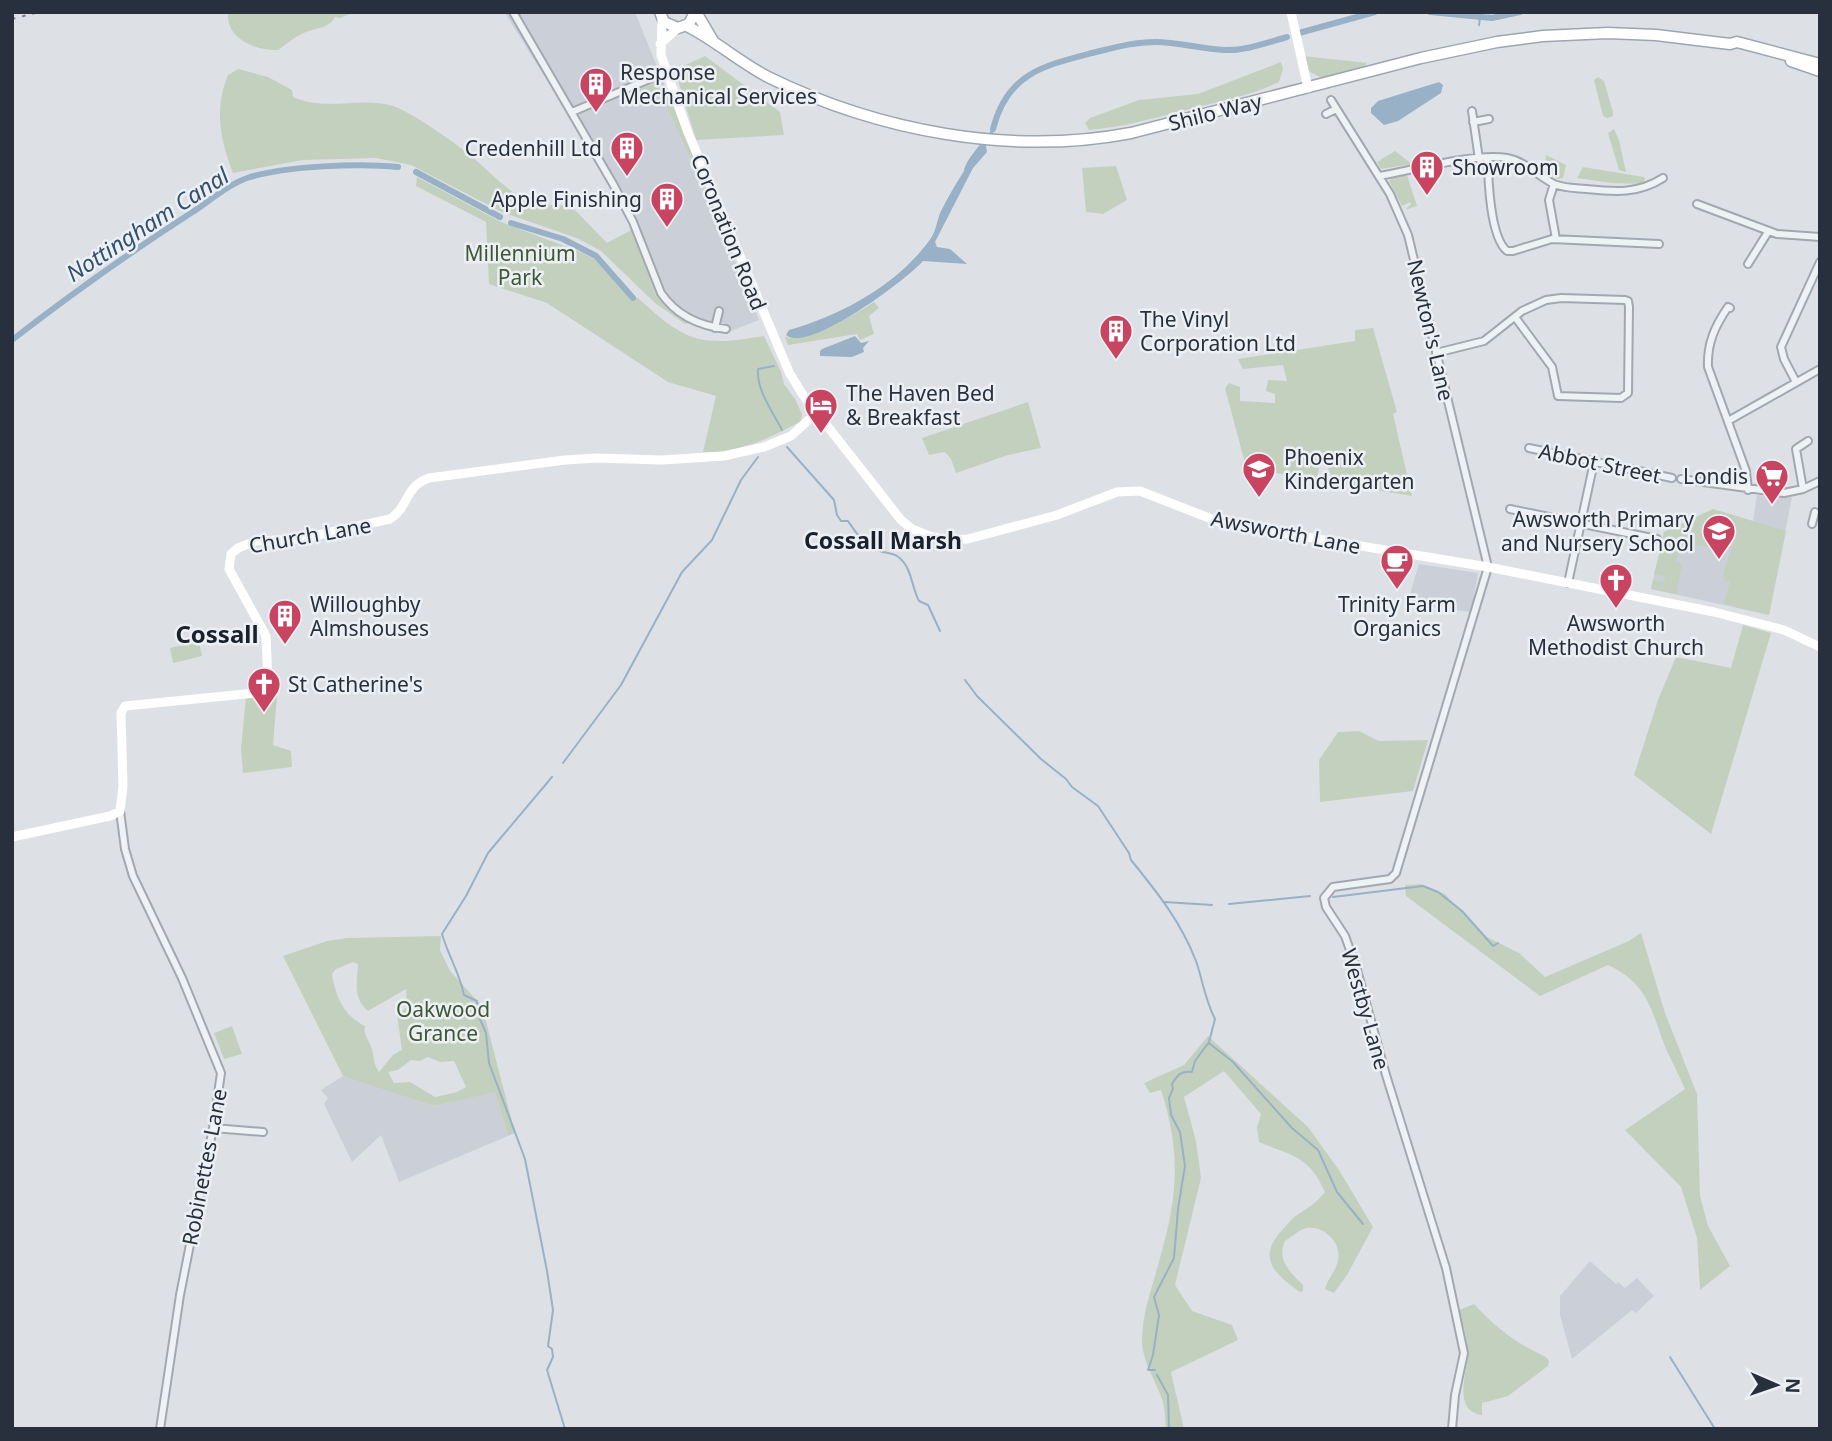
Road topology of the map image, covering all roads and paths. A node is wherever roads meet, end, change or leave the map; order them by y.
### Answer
1 (513, 12) edge
2 (696, 12) edge
3 (1291, 12) edge
4 (661, 16) edge
5 (682, 27) junction
6 (713, 41) junction
7 (660, 44) junction
8 (1730, 44) junction
9 (1820, 64) edge
10 (1820, 71) edge
11 (666, 72) junction
12 (1308, 88) junction
13 (1331, 100) dead end
14 (1336, 108) junction
15 (1472, 111) dead end
16 (572, 112) junction
17 (1326, 114) dead end
18 (1489, 119) dead end
19 (1473, 122) junction
20 (1488, 158) junction
21 (1479, 159) junction
22 (1379, 176) junction
23 (1663, 178) dead end
24 (1554, 184) junction
25 (1697, 204) dead end
26 (1768, 232) junction
27 (1820, 237) edge
28 (1556, 239) junction
29 (1660, 244) dead end
30 (1820, 262) edge
31 (1748, 264) dead end
32 (1731, 308) dead end
33 (719, 311) dead end
34 (1515, 317) junction
35 (715, 328) junction
36 (726, 329) dead end
37 (1436, 353) junction
38 (1820, 369) edge
39 (1796, 382) junction
40 (817, 412) junction
41 (1728, 421) junction
42 (1808, 441) dead end
43 (1529, 449) dead end
44 (1594, 462) junction
45 (1672, 478) dead end
46 (1681, 479) dead end
47 (1820, 481) edge
48 (1803, 489) junction
49 (1748, 490) junction
50 (1510, 509) dead end
51 (1815, 512) dead end
52 (1815, 522) edge
53 (1581, 523) junction
54 (1657, 539) dead end
55 (1488, 567) junction
56 (1568, 583) junction
57 (1820, 647) edge
58 (121, 710) joint
59 (120, 811) junction
60 (12, 837) edge
61 (213, 1128) junction
62 (263, 1132) dead end
63 (160, 1429) edge
64 (1452, 1429) edge

1 - 16 street
2 - 5 main road
2 - 6 main road, Shilo Way
3 - 12 street
4 - 5 main road, Shilo Way
4 - 7 street, Coronation Road
5 - 6 main road, Shilo Way
5 - 7 street
6 - 12 main road, Shilo Way
7 - 11 street, Coronation Road
8 - 9 main road, Shilo Way
8 - 10 main road, Shilo Way
8 - 12 main road, Shilo Way
11 - 16 street
11 - 40 street, Coronation Road
13 - 14 street, Newton's Lane
14 - 17 street
14 - 22 street, Newton's Lane
15 - 19 street
16 - 35 street
18 - 19 street
19 - 21 street
20 - 21 street
20 - 24 street
20 - 28 street
21 - 22 street
22 - 37 street, Newton's Lane
23 - 24 street
24 - 28 street
25 - 26 street
26 - 27 street
26 - 31 street
28 - 29 street
30 - 39 street
32 - 41 street
33 - 35 street
34 - 34 street
34 - 37 street
35 - 36 street
37 - 55 street, Newton's Lane
38 - 39 street
39 - 41 street
40 - 55 street, Awsworth Lane
40 - 58 street, Church Lane
41 - 49 street
42 - 48 street
43 - 44 street, Abbot Street
44 - 45 street, Abbot Street
44 - 53 street
46 - 49 street
47 - 48 street
48 - 49 street
50 - 53 street
51 - 52 street
53 - 54 street
53 - 56 street
55 - 56 street, Awsworth Lane
55 - 64 street, Westby Lane
56 - 57 street, Awsworth Lane
58 - 59 street, Robinettes Lane
59 - 60 street
59 - 61 street, Robinettes Lane
61 - 62 street
61 - 63 street, Robinettes Lane

